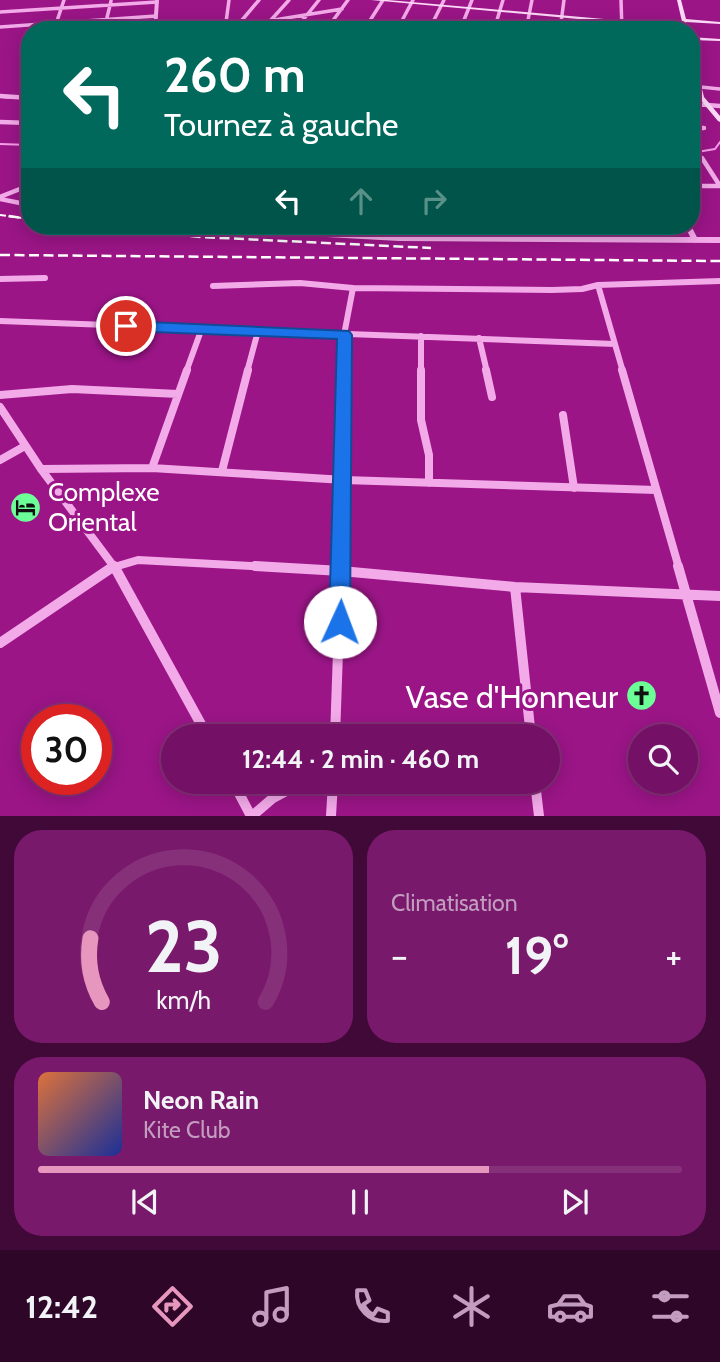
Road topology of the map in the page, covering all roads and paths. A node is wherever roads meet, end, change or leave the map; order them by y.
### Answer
1 (64, 0) edge
2 (229, 0) edge
3 (259, 0) edge
4 (289, 0) edge
5 (319, 0) edge
6 (348, 0) edge
7 (373, 0) edge
8 (383, 0) edge
9 (444, 0) edge
10 (472, 0) edge
11 (503, 0) edge
12 (532, 0) edge
13 (564, 0) edge
14 (621, 0) edge
15 (679, 0) edge
16 (157, 1) edge
17 (412, 2) edge
18 (110, 3) edge
19 (440, 6) junction
20 (61, 8) junction
21 (341, 9) junction
22 (469, 9) junction
23 (0, 12) edge
24 (500, 12) junction
25 (529, 14) junction
26 (307, 15) junction
27 (156, 16) junction
28 (562, 17) junction
29 (105, 20) junction
30 (684, 20) joint
31 (57, 21) edge
32 (98, 21) edge
33 (156, 21) edge
34 (226, 21) edge
35 (241, 21) edge
36 (270, 21) joint
37 (302, 21) edge
38 (332, 21) edge
39 (370, 21) edge
40 (402, 21) edge
41 (433, 21) edge
42 (464, 21) edge
43 (497, 21) edge
44 (528, 21) edge
45 (561, 21) edge
46 (602, 21) edge
47 (622, 21) edge
48 (696, 21) edge
49 (700, 21) edge
50 (720, 23) edge
51 (0, 27) edge
52 (21, 27) edge
53 (700, 39) edge
54 (720, 40) edge
55 (700, 87) edge
56 (720, 89) edge
57 (700, 95) edge
58 (0, 96) edge
59 (21, 97) edge
60 (700, 105) edge
61 (707, 105) junction
62 (720, 106) edge
63 (720, 120) edge
64 (0, 122) edge
65 (21, 123) edge
66 (700, 128) edge
67 (704, 128) dead end
68 (702, 158) dead end
69 (700, 186) edge
70 (720, 186) edge
71 (21, 189) edge
72 (0, 198) edge
73 (21, 203) edge
74 (344, 235) edge
75 (551, 235) edge
76 (692, 235) edge
77 (552, 238) junction
78 (695, 240) junction
79 (720, 240) edge
80 (45, 278) dead end
81 (0, 279) edge
82 (720, 281) edge
83 (598, 285) junction
84 (213, 286) dead end
85 (353, 288) junction
86 (0, 321) edge
87 (202, 328) junction
88 (258, 331) junction
89 (344, 335) junction
90 (421, 336) junction
91 (479, 338) junction
92 (615, 344) junction
93 (178, 394) junction
94 (0, 395) edge
95 (492, 397) dead end
96 (0, 407) edge
97 (563, 415) dead end
98 (25, 446) junction
99 (0, 460) edge
100 (152, 468) junction
101 (41, 470) junction
102 (222, 471) junction
103 (344, 480) junction
104 (429, 483) junction
105 (574, 488) junction
106 (656, 490) junction
107 (114, 566) junction
108 (341, 571) junction
109 (515, 587) junction
110 (687, 595) junction
111 (720, 596) edge
112 (0, 643) edge
113 (720, 713) edge
114 (201, 724) edge
115 (335, 724) edge
116 (530, 724) edge
117 (240, 794) edge
118 (280, 794) edge
119 (332, 794) edge
120 (536, 794) edge
121 (252, 816) edge
122 (331, 816) edge
123 (539, 816) edge

1 - 20 street
2 - 34 street
3 - 35 street
4 - 36 street
5 - 26 street
6 - 21 street
7 - 8 main road
8 - 17 main road
8 - 39 street
9 - 19 street
10 - 22 street
11 - 24 street
12 - 25 street
13 - 28 street
14 - 47 street
15 - 30 main road
16 - 18 street
16 - 27 street
17 - 19 main road
17 - 40 street
18 - 20 street
18 - 29 street
19 - 22 main road
19 - 41 street
20 - 23 street
20 - 31 street
21 - 26 street
21 - 38 street
22 - 24 main road
22 - 42 street
24 - 25 main road
24 - 43 street
25 - 28 main road
25 - 44 street
26 - 36 street
26 - 37 street
27 - 29 street
27 - 33 street
28 - 45 street
28 - 46 main road
29 - 32 street
30 - 48 main road
49 - 50 main road
51 - 52 street
53 - 54 main road
55 - 56 street
57 - 61 main road
58 - 59 street
60 - 61 street
61 - 62 street
61 - 63 main road
64 - 65 street
66 - 67 street
68 - 70 street
69 - 70 street
71 - 72 street
72 - 73 street
74 - 77 street
75 - 77 street
76 - 78 street
77 - 78 street
78 - 79 street
80 - 81 street
82 - 83 street
83 - 85 street
83 - 92 street
84 - 85 street
85 - 89 street
86 - 87 street
87 - 88 street
87 - 93 street
88 - 89 street
88 - 102 street
89 - 90 street
89 - 103 street
90 - 91 street
90 - 104 street
91 - 92 street
91 - 95 street
92 - 106 street
93 - 94 street
93 - 100 street
96 - 98 street
97 - 105 street
98 - 99 street
98 - 101 street
100 - 101 street
100 - 102 street
101 - 107 street
102 - 103 street
103 - 104 street
103 - 108 street
104 - 105 street
105 - 106 street
106 - 110 street
107 - 108 street
107 - 112 street
107 - 114 street
108 - 109 street
108 - 115 street
109 - 110 street
109 - 116 street
110 - 111 street
110 - 113 street
117 - 121 street
118 - 121 street
119 - 122 street
120 - 123 street

